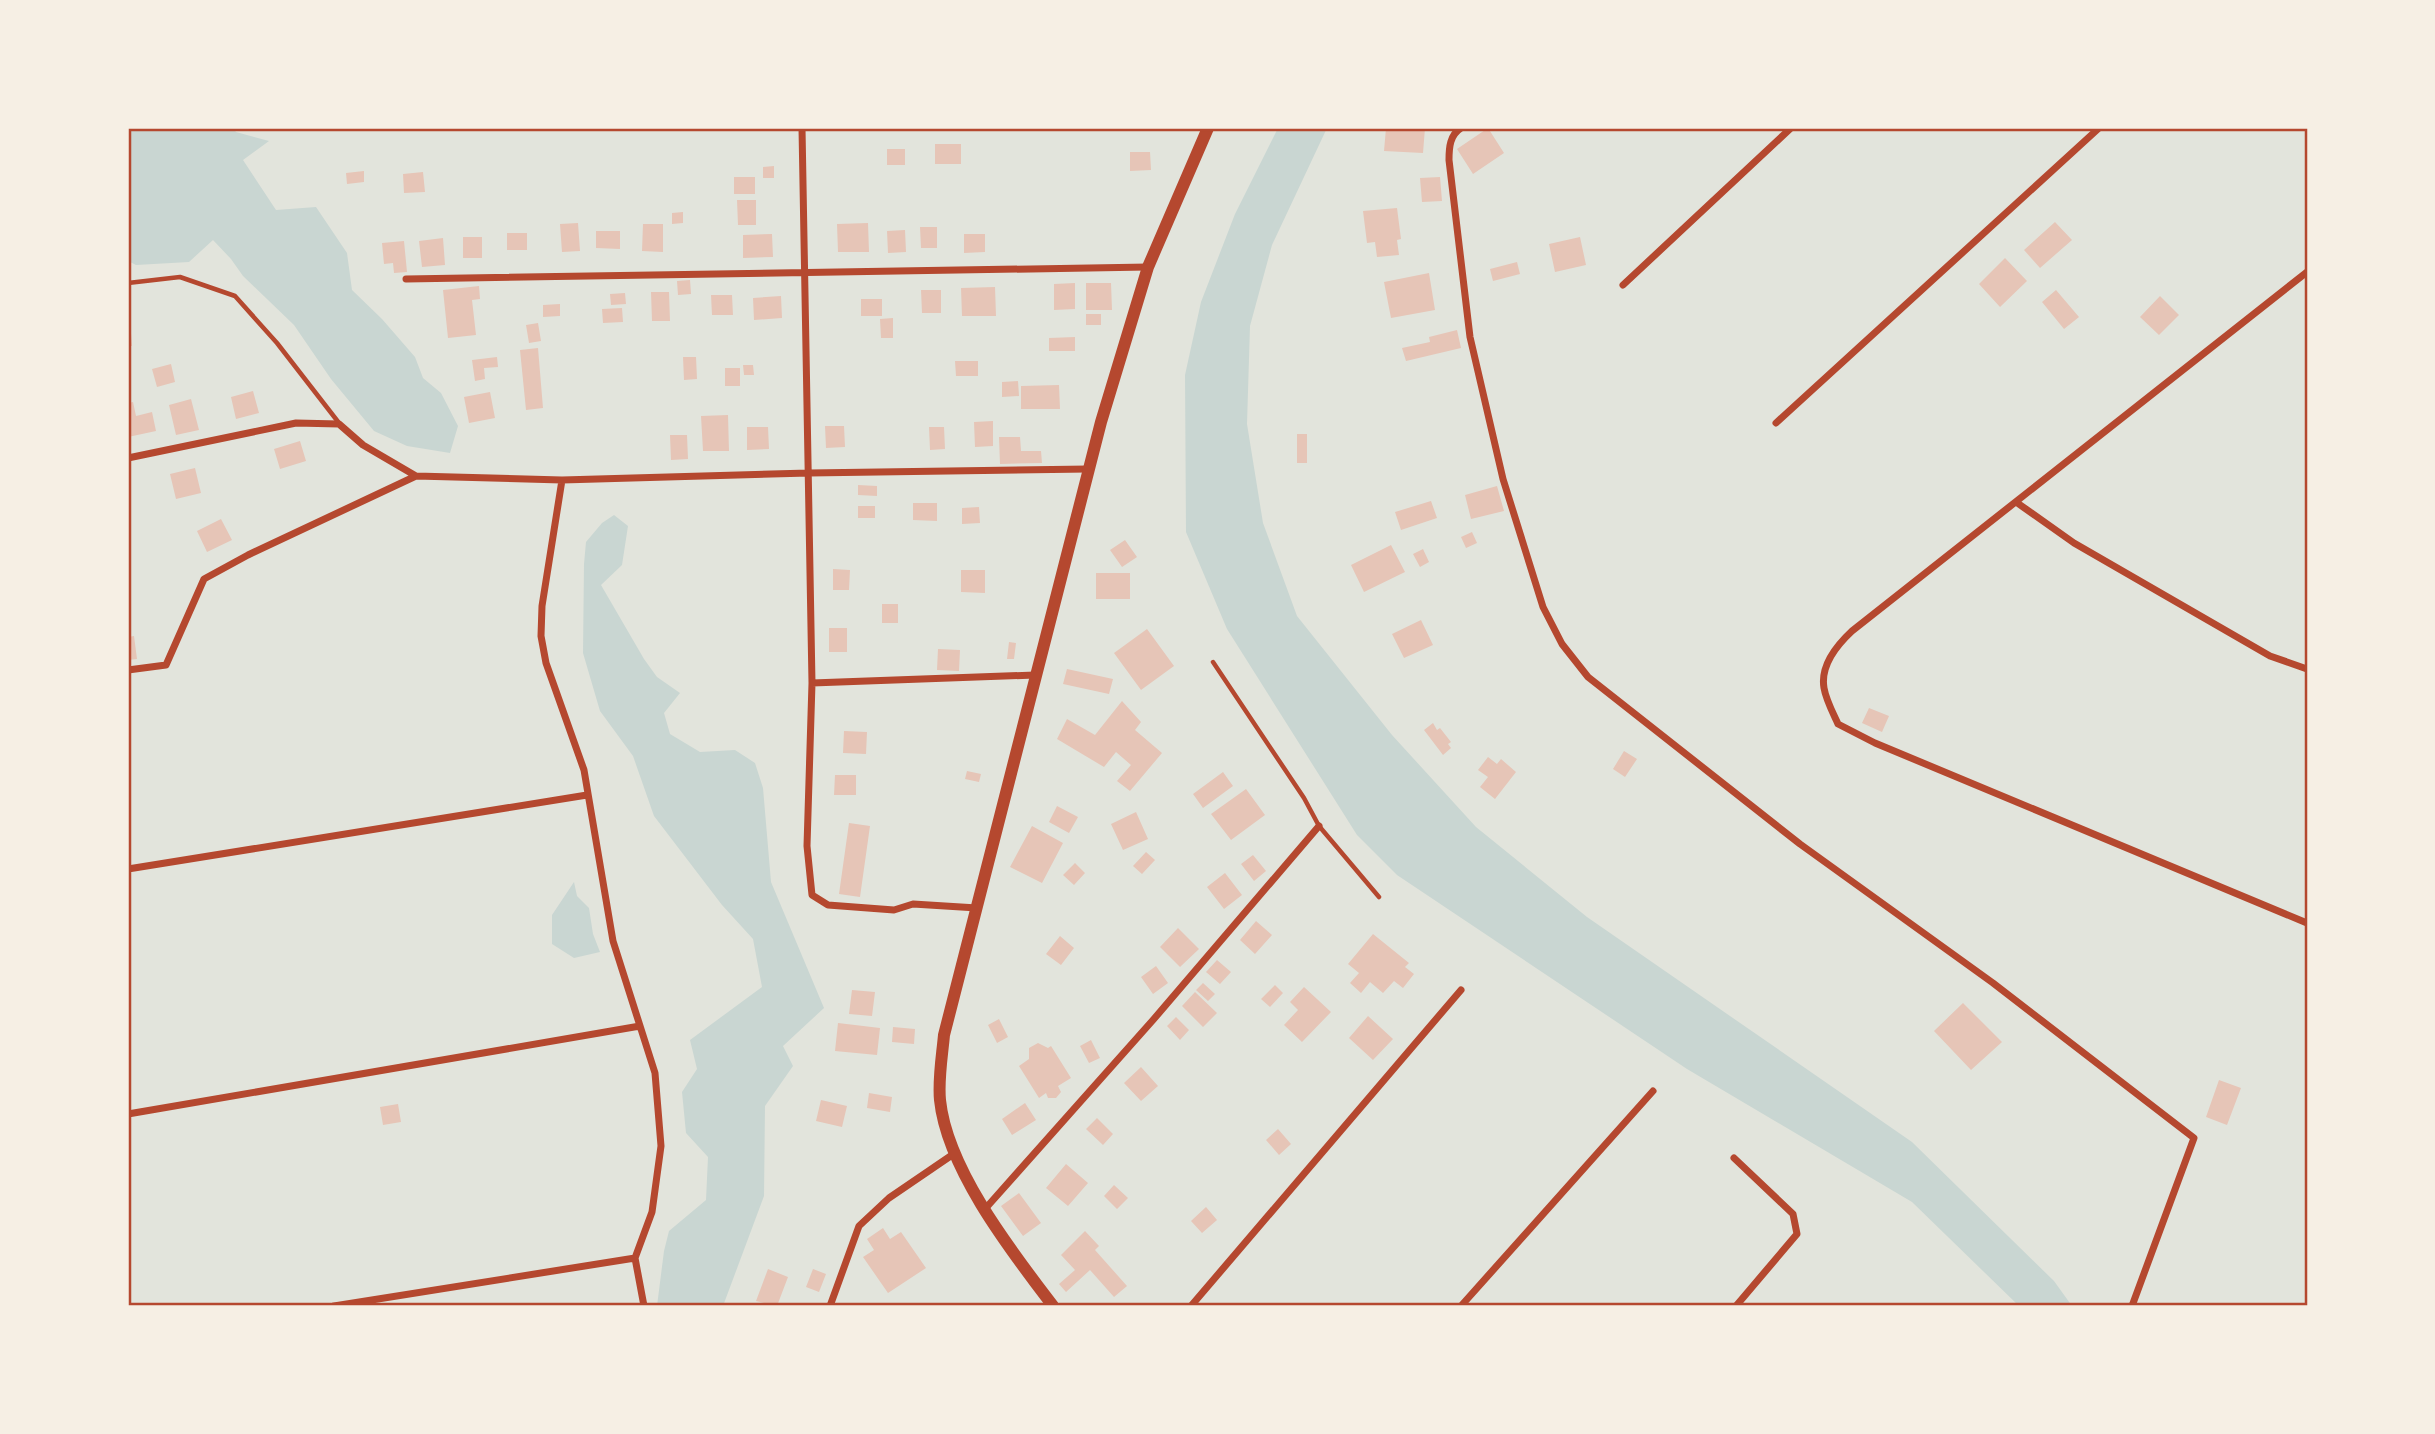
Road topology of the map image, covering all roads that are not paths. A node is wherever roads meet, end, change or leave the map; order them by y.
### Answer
1 (802, 128) edge
2 (1208, 128) edge
3 (1461, 128) edge
4 (1791, 128) edge
5 (2099, 128) edge
6 (1148, 267) junction
7 (2307, 272) edge
8 (804, 274) junction
9 (406, 279) dead end
10 (128, 283) edge
11 (1623, 285) dead end
12 (1776, 423) dead end
13 (339, 424) junction
14 (128, 458) edge
15 (1088, 469) junction
16 (809, 473) junction
17 (416, 476) junction
18 (562, 480) junction
19 (2016, 502) junction
20 (1213, 662) dead end
21 (2307, 669) edge
22 (128, 670) edge
23 (1035, 676) junction
24 (812, 683) junction
25 (587, 795) junction
26 (1319, 826) junction
27 (128, 869) edge
28 (1379, 897) dead end
29 (977, 908) junction
30 (2307, 923) edge
31 (1461, 989) dead end
32 (640, 1026) junction
33 (1653, 1091) dead end
34 (128, 1114) edge
35 (955, 1153) junction
36 (1734, 1158) dead end
37 (985, 1209) junction
38 (635, 1258) junction
39 (334, 1306) edge
40 (644, 1306) edge
41 (830, 1306) edge
42 (1053, 1306) edge
43 (1191, 1306) edge
44 (1461, 1306) edge
45 (1736, 1306) edge
46 (2132, 1306) edge

1 - 8 street
2 - 6 street
3 - 46 street
4 - 11 street
5 - 12 street
6 - 8 street
6 - 15 street
7 - 19 street
8 - 9 street
8 - 16 street
10 - 13 lane
13 - 14 street
13 - 17 street
15 - 16 street
15 - 23 street
16 - 18 street
16 - 24 street
17 - 18 street
17 - 22 street
18 - 25 street
19 - 21 street
19 - 30 street
20 - 26 lane
23 - 24 street
23 - 29 street
24 - 29 street
25 - 27 street
25 - 32 street
26 - 28 lane
26 - 37 street
29 - 35 street
31 - 43 street
32 - 34 street
32 - 38 street
33 - 44 street
35 - 37 street
35 - 41 street
36 - 45 street
37 - 42 street
38 - 39 street
38 - 40 street

